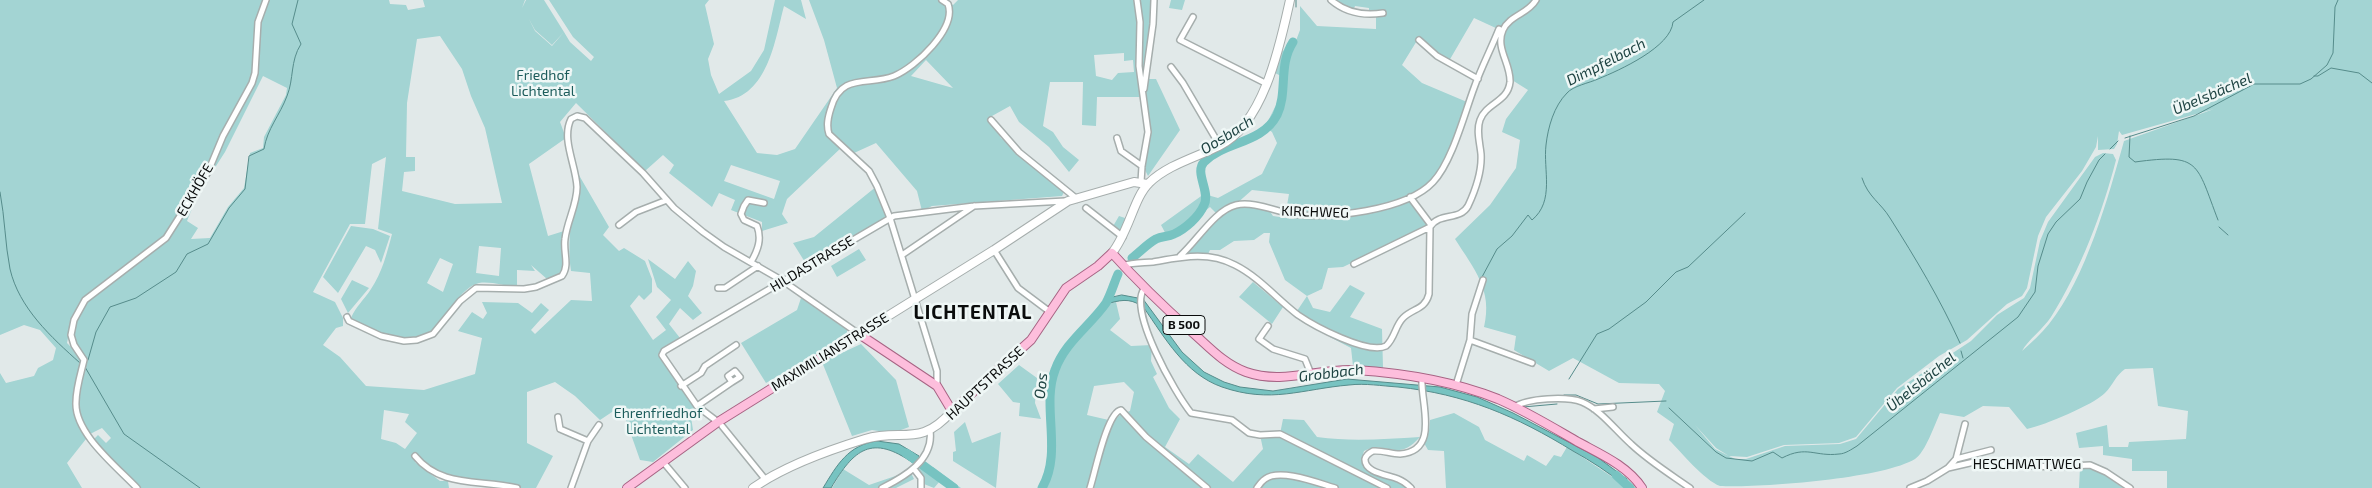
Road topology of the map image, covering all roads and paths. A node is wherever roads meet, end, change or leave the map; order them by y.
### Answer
1 (266, 0) edge
2 (942, 0) edge
3 (1137, 0) edge
4 (1154, 0) edge
5 (1290, 0) edge
6 (1331, 0) edge
7 (1536, 0) edge
8 (1382, 13) dead end
9 (1193, 16) dead end
10 (1498, 28) dead end
11 (1419, 40) dead end
12 (1171, 67) dead end
13 (1478, 79) junction
14 (1267, 84) junction
15 (1142, 97) junction
16 (991, 120) dead end
17 (1117, 138) dead end
18 (1220, 146) junction
19 (1142, 166) junction
20 (1144, 183) junction
21 (1410, 197) junction
22 (667, 200) junction
23 (1077, 200) junction
24 (1068, 201) junction
25 (764, 203) dead end
26 (974, 206) junction
27 (1086, 208) dead end
28 (890, 218) junction
29 (619, 225) dead end
30 (1430, 226) junction
31 (1123, 237) junction
32 (994, 250) junction
33 (1112, 253) junction
34 (902, 255) junction
35 (1180, 256) junction
36 (752, 262) junction
37 (1354, 264) dead end
38 (758, 266) junction
39 (1123, 266) junction
40 (1483, 280) dead end
41 (783, 281) junction
42 (718, 288) dead end
43 (1144, 289) junction
44 (915, 299) junction
45 (1050, 312) junction
46 (347, 317) dead end
47 (1268, 326) dead end
48 (859, 334) junction
49 (1470, 340) junction
50 (736, 345) dead end
51 (1532, 363) dead end
52 (1311, 374) junction
53 (1422, 381) junction
54 (732, 382) dead end
55 (1456, 385) junction
56 (681, 386) junction
57 (937, 386) junction
58 (698, 406) junction
59 (1514, 407) junction
60 (1613, 407) dead end
61 (1594, 409) junction
62 (952, 411) junction
63 (558, 417) dead end
64 (720, 424) junction
65 (1965, 424) dead end
66 (599, 425) dead end
67 (930, 431) junction
68 (588, 441) junction
69 (1991, 450) dead end
70 (415, 456) dead end
71 (1956, 459) junction
72 (664, 463) junction
73 (915, 468) junction
74 (1948, 468) junction
75 (765, 479) junction
76 (137, 488) edge
77 (517, 488) edge
78 (571, 488) edge
79 (627, 488) edge
80 (685, 488) edge
81 (753, 488) edge
82 (882, 488) edge
83 (922, 488) edge
84 (1090, 488) edge
85 (1207, 488) edge
86 (1257, 488) edge
87 (1335, 488) edge
88 (1387, 488) edge
89 (1411, 488) edge
90 (1642, 488) edge
91 (1690, 488) edge
92 (1910, 488) edge
93 (2130, 488) edge

1 - 76 street, ECKHÖFE
2 - 28 street
3 - 15 street
4 - 15 street
5 - 14 main road
6 - 8 street
7 - 30 street
9 - 14 street
10 - 13 street, KIRCHWEG
11 - 13 street
12 - 18 street
13 - 21 street, KIRCHWEG
14 - 18 main road
15 - 19 street
16 - 23 street
17 - 19 street
18 - 20 main road
19 - 20 street
20 - 23 main road, MAXIMILIANSTRASSE
20 - 31 main road, HAUPTSTRASSE
21 - 30 street
21 - 35 street, KIRCHWEG
22 - 29 street
22 - 36 street
22 - 46 street
23 - 24 main road, MAXIMILIANSTRASSE
24 - 26 street, HILDASTRASSE
24 - 32 main road, MAXIMILIANSTRASSE
25 - 36 street
26 - 28 street, HILDASTRASSE
26 - 34 street
27 - 31 street
28 - 34 street
28 - 41 street, HILDASTRASSE
30 - 35 street
30 - 37 street
31 - 33 main road, HAUPTSTRASSE
32 - 44 main road, MAXIMILIANSTRASSE
32 - 45 street
33 - 39 main road, B 500
33 - 45 main road, HAUPTSTRASSE
34 - 44 street
35 - 39 street
36 - 38 street
38 - 41 street
38 - 42 street
39 - 43 main road, B 500
40 - 49 street
41 - 48 street
41 - 56 street, HILDASTRASSE
43 - 52 main road, B 500
43 - 88 street
44 - 48 main road, MAXIMILIANSTRASSE
44 - 57 street
45 - 62 main road, HAUPTSTRASSE
47 - 52 street
48 - 57 main road
48 - 64 main road, MAXIMILIANSTRASSE
49 - 51 street
49 - 55 street
50 - 56 street
52 - 53 main road, B 500
53 - 55 main road, B 500
53 - 89 street
54 - 58 street
55 - 59 main road, B 500
56 - 58 street
57 - 62 main road
58 - 64 street
59 - 61 street
59 - 90 main road, B 500
60 - 61 street
61 - 91 street
62 - 67 main road, HAUPTSTRASSE
63 - 68 street
64 - 72 main road, MAXIMILIANSTRASSE
64 - 75 street
65 - 71 street
66 - 68 street
67 - 73 street
67 - 75 main road, HAUPTSTRASSE
68 - 78 street
69 - 71 street
70 - 77 street
71 - 74 street
72 - 79 main road, MAXIMILIANSTRASSE
72 - 80 street
73 - 82 street
73 - 83 street
74 - 92 street
74 - 93 street, HESCHMATTWEG
75 - 81 main road, HAUPTSTRASSE
84 - 85 street
86 - 87 street

